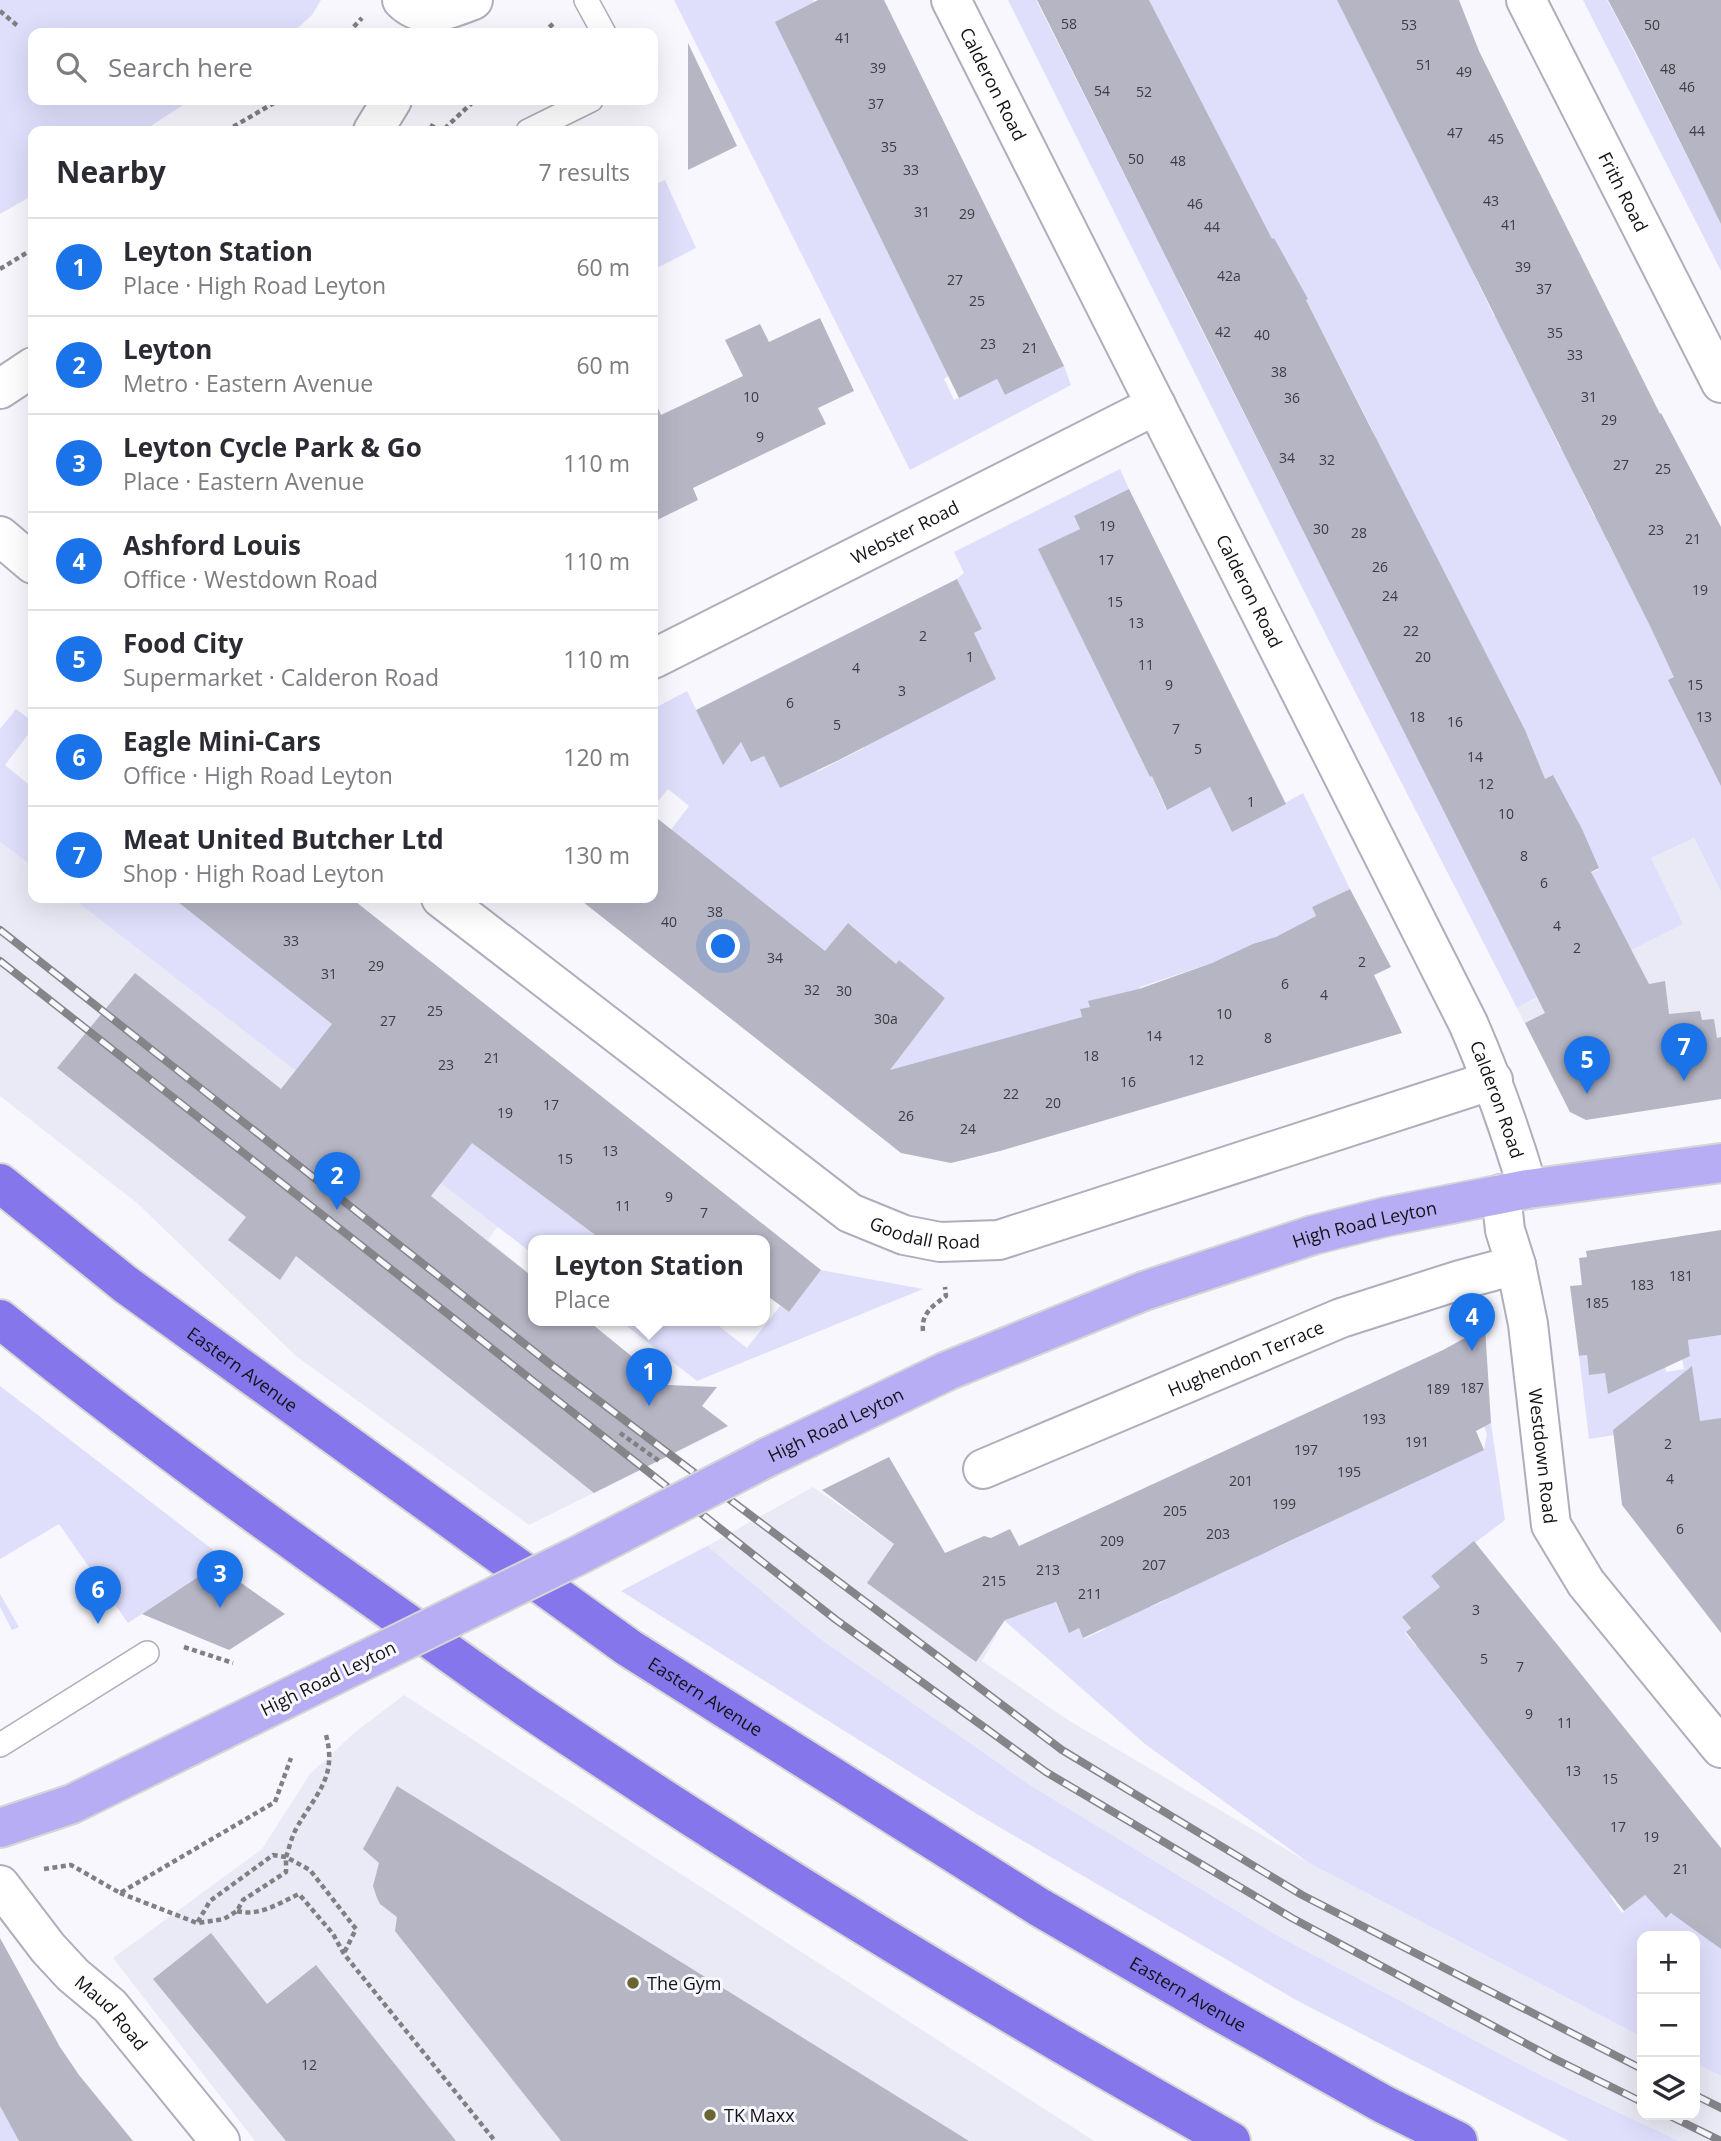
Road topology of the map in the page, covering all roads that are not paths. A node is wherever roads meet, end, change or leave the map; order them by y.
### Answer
1 (473, 0) edge
2 (586, 0) edge
3 (951, 0) edge
4 (1526, 0) edge
5 (413, 15) edge
6 (601, 28) edge
7 (388, 105) edge
8 (581, 105) edge
9 (376, 126) edge
10 (538, 126) edge
11 (28, 370) edge
12 (1721, 383) edge
13 (0, 389) edge
14 (1156, 405) junction
15 (0, 536) edge
16 (28, 560) edge
17 (658, 656) edge
18 (447, 903) edge
19 (1493, 1080) junction
20 (1721, 1163) edge
21 (0, 1183) edge
22 (1514, 1192) junction
23 (1516, 1265) junction
24 (0, 1319) edge
25 (983, 1469) dead end
26 (147, 1653) dead end
27 (0, 1745) edge
28 (1721, 1748) edge
29 (0, 1828) edge
30 (0, 1885) edge
31 (220, 2141) edge
32 (1231, 2141) edge
33 (1458, 2141) edge

1 - 5 street
2 - 6 lane
3 - 14 street, Calderon Road
4 - 12 street, Frith Road
7 - 9 street
8 - 10 lane
11 - 13 street
14 - 17 street, Webster Road
14 - 19 street, Calderon Road
15 - 16 street
18 - 19 street, Goodall Road
19 - 22 street, Calderon Road
20 - 22 main road, High Road Leyton
21 - 33 highway, Eastern Avenue
22 - 23 street, Westdown Road
22 - 29 main road, High Road Leyton, bridge
23 - 25 street, Hughendon Terrace
23 - 28 street, Westdown Road
24 - 32 highway
26 - 27 lane
30 - 31 street, Maud Road

